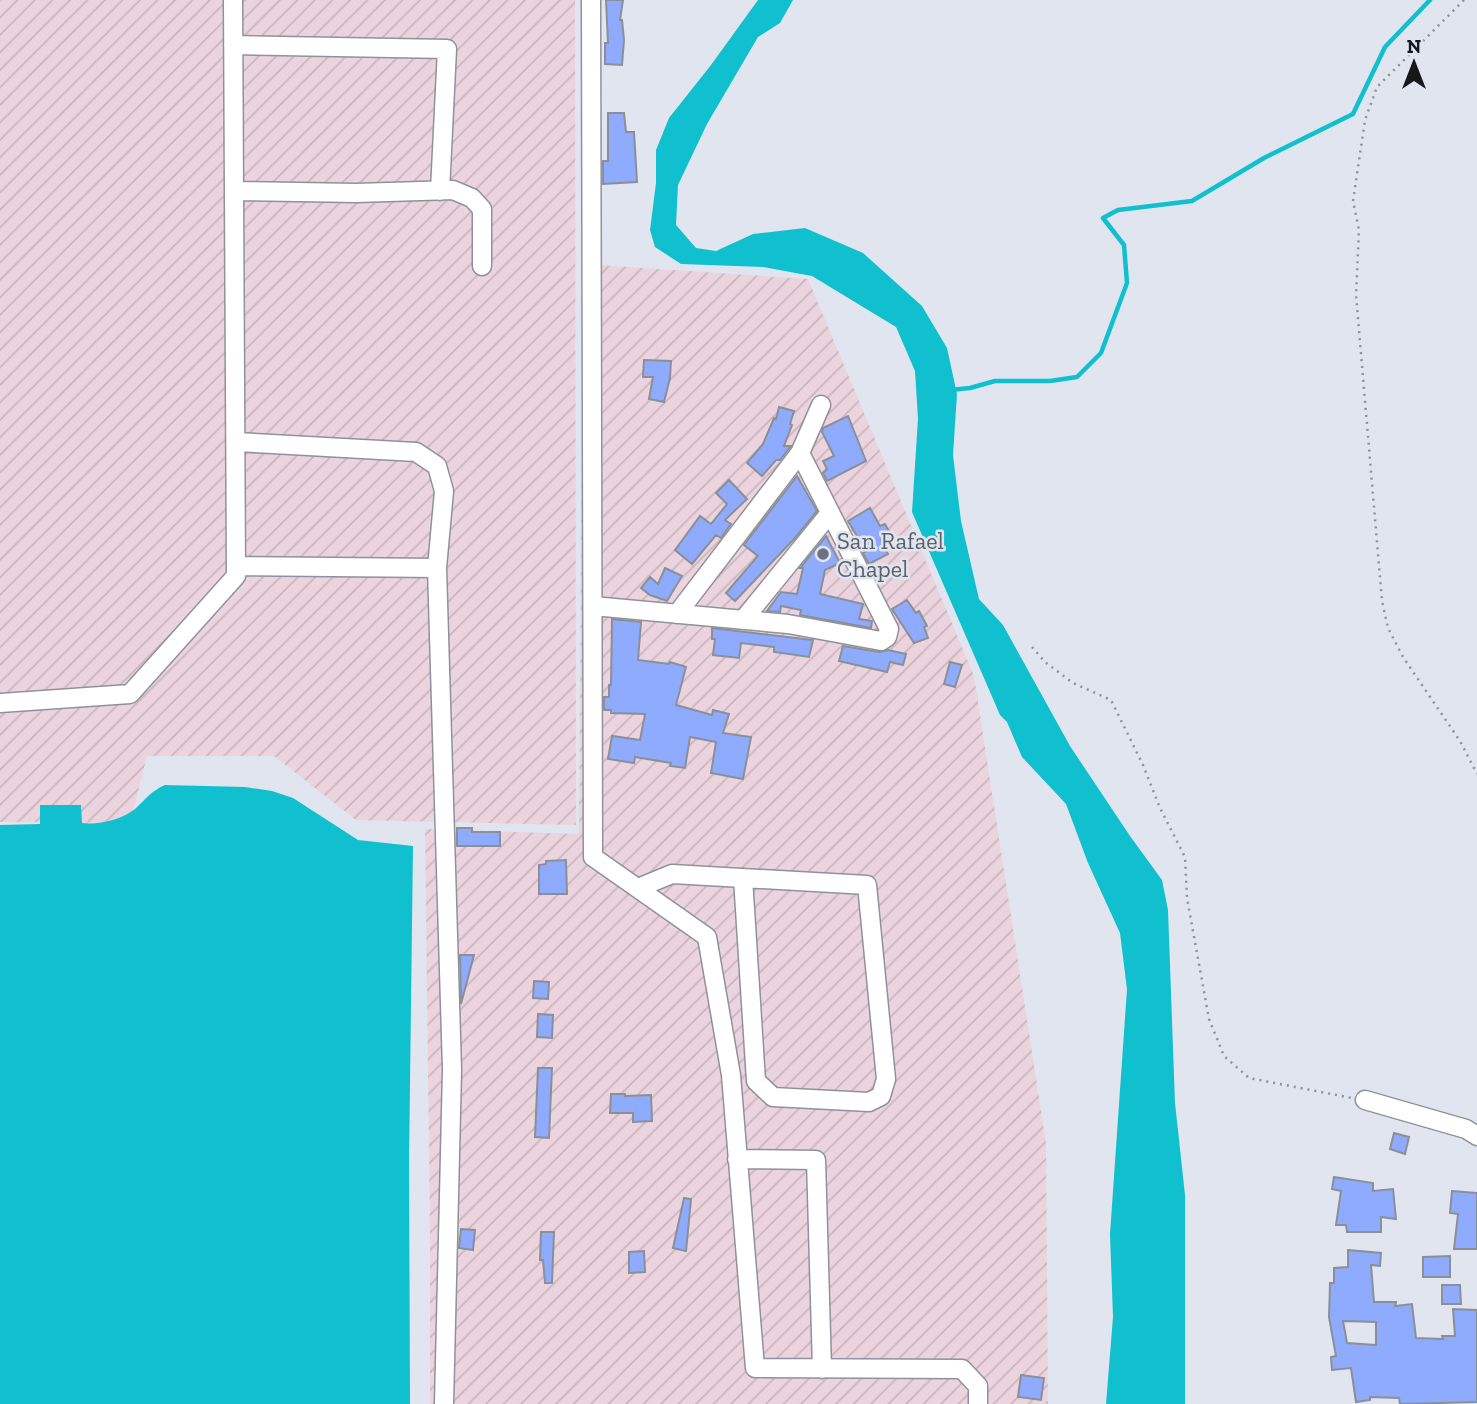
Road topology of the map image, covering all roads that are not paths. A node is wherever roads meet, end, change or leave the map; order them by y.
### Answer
1 (233, 0) edge
2 (591, 0) edge
3 (233, 45) junction
4 (234, 191) junction
5 (440, 191) junction
6 (482, 265) dead end
7 (821, 405) dead end
8 (236, 442) junction
9 (800, 453) junction
10 (830, 513) junction
11 (236, 566) junction
12 (437, 568) junction
13 (593, 606) junction
14 (677, 614) junction
15 (743, 620) junction
16 (0, 703) edge
17 (743, 878) junction
18 (638, 888) junction
19 (1365, 1100) road end
20 (1477, 1136) edge
21 (737, 1159) junction
22 (822, 1369) junction
23 (444, 1404) edge
24 (978, 1404) edge

1 - 3 street
2 - 13 street
3 - 4 street
3 - 5 street
4 - 5 street
4 - 8 street
5 - 6 street
7 - 9 street
8 - 11 street
8 - 12 street
9 - 10 street
9 - 14 street
10 - 15 street
10 - 15 street
11 - 12 street
11 - 16 street
12 - 23 street
13 - 14 street
13 - 18 street
14 - 15 street
17 - 17 street
17 - 18 street
18 - 21 street
19 - 20 street
21 - 22 street
21 - 22 street
22 - 24 street

